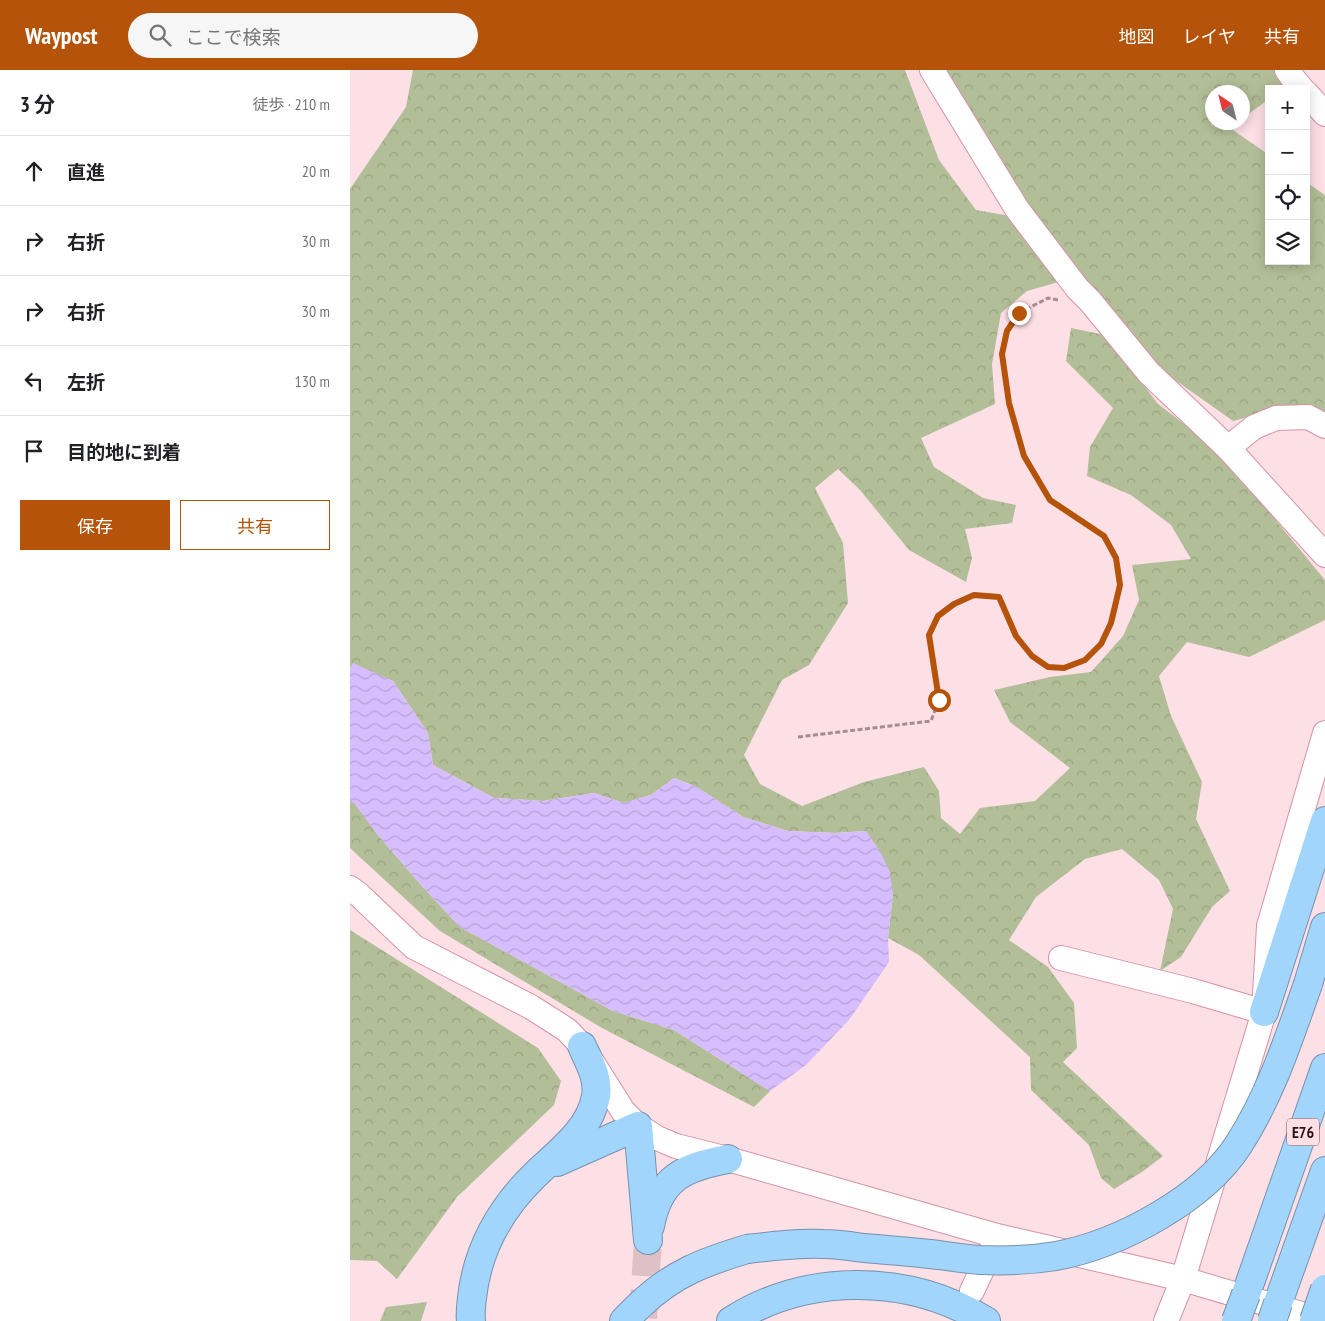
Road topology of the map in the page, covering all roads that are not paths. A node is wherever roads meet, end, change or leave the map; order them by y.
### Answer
1 (932, 70) edge
2 (1288, 70) edge
3 (1299, 85) edge
4 (1310, 97) edge
5 (1325, 114) edge
6 (1325, 426) edge
7 (1228, 448) junction
8 (1325, 555) edge
9 (1325, 733) edge
10 (1325, 821) edge
11 (350, 888) edge
12 (1325, 927) edge
13 (1061, 958) dead end
14 (1264, 1012) junction
15 (582, 1046) junction
16 (1325, 1068) edge
17 (638, 1126) junction
18 (728, 1159) junction
19 (1325, 1172) edge
20 (534, 1175) junction
21 (997, 1236) junction
22 (1182, 1279) junction
23 (1325, 1290) edge
24 (972, 1291) dead end
25 (1275, 1312) edge
26 (471, 1321) edge
27 (624, 1321) edge
28 (731, 1321) edge
29 (986, 1321) edge
30 (1166, 1321) edge
31 (1236, 1321) edge
32 (1314, 1321) edge
33 (1325, 1321) edge

1 - 7 street
2 - 3 street
4 - 5 street
6 - 7 street
7 - 8 street
9 - 14 street
10 - 14 highway
11 - 15 street
12 - 27 highway, bridge
13 - 14 street
14 - 22 street
15 - 17 street
15 - 20 highway
16 - 31 highway, E76, bridge
17 - 18 street
17 - 18 highway
17 - 20 highway
18 - 21 street
19 - 25 highway
20 - 26 highway
21 - 22 street
21 - 24 street
22 - 30 street
22 - 33 street
23 - 32 highway, bridge
28 - 29 highway

